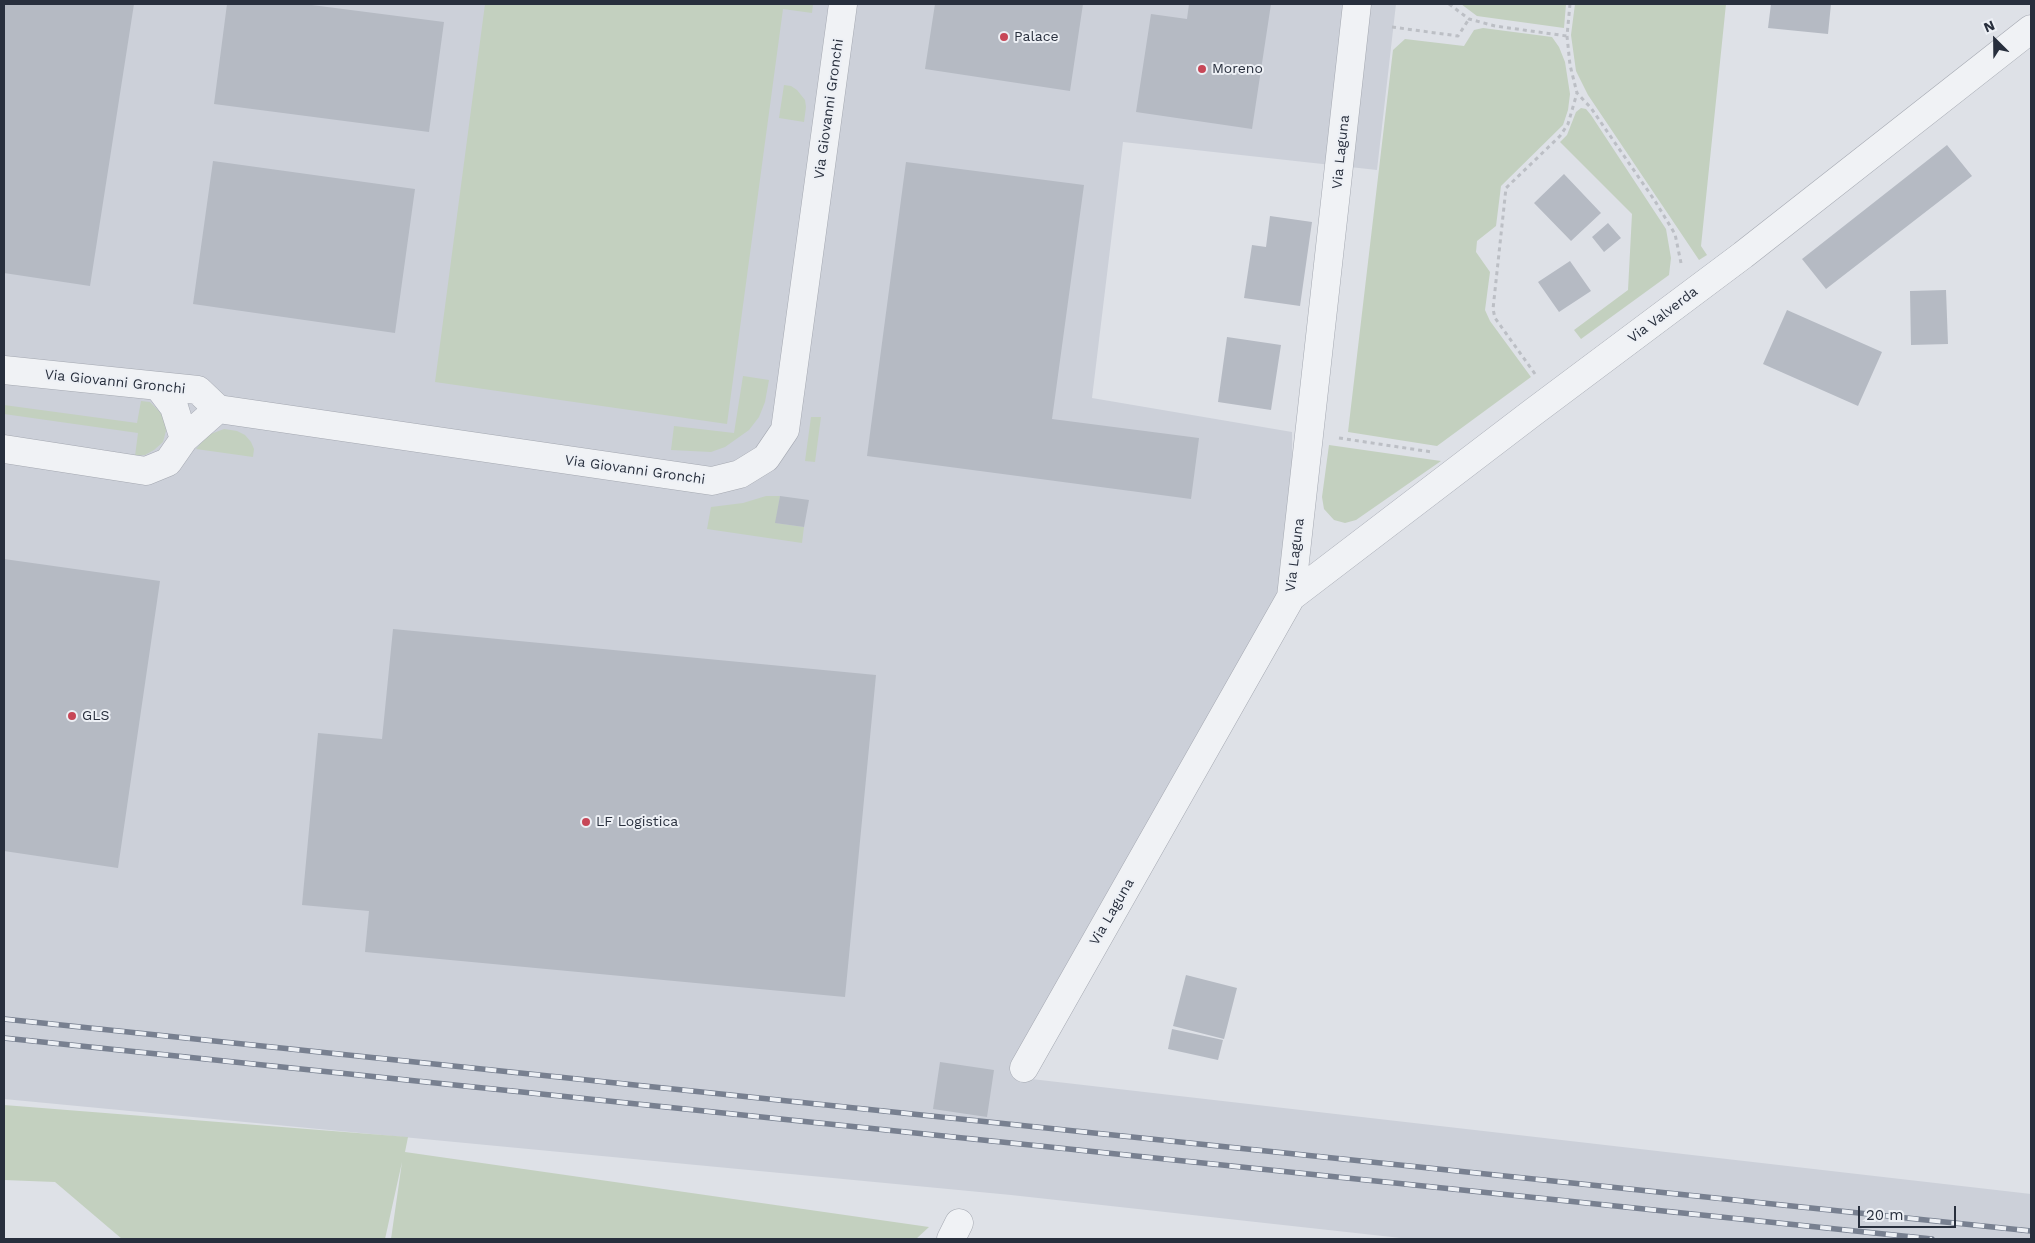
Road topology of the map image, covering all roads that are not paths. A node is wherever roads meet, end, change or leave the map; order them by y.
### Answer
1 (843, 4) edge
2 (1357, 4) edge
3 (2031, 29) edge
4 (4, 370) edge
5 (158, 386) junction
6 (218, 408) junction
7 (184, 439) junction
8 (4, 450) edge
9 (1291, 597) junction
10 (1024, 1068) dead end

1 - 6 street, Via Giovanni Gronchi
2 - 9 street, Via Laguna
3 - 9 street, Via Valverda
4 - 5 street, Via Giovanni Gronchi
5 - 6 street, Via Giovanni Gronchi
5 - 7 street
6 - 7 street
7 - 8 street
9 - 10 street, Via Laguna

